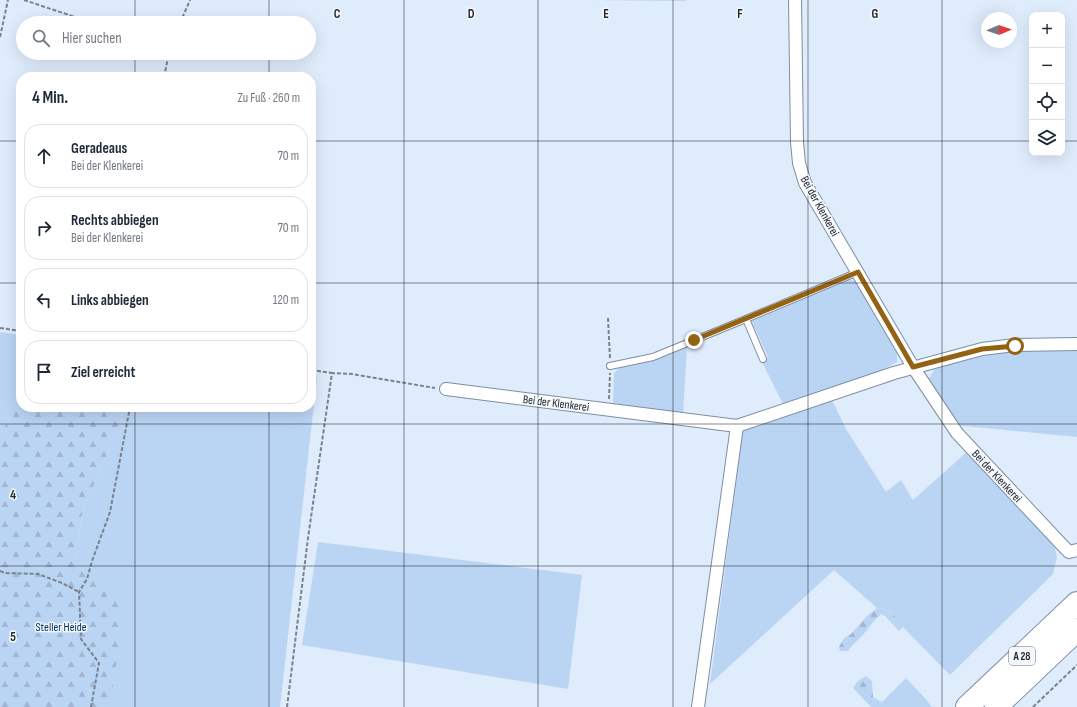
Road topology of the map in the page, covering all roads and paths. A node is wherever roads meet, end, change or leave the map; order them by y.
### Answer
1 (8, 0) edge
2 (24, 0) edge
3 (190, 0) edge
4 (796, 0) edge
5 (72, 16) edge
6 (183, 16) edge
7 (0, 37) edge
8 (168, 60) edge
9 (165, 72) edge
10 (858, 272) junction
11 (746, 319) junction
12 (0, 328) edge
13 (16, 330) edge
14 (1077, 344) edge
15 (763, 359) dead end
16 (610, 366) dead end
17 (913, 367) junction
18 (316, 371) edge
19 (332, 373) junction
20 (446, 390) joint
21 (129, 412) edge
22 (737, 426) junction
23 (1077, 550) edge
24 (0, 571) edge
25 (80, 592) junction
26 (1077, 604) edge
27 (1077, 630) edge
28 (1077, 665) edge
29 (91, 707) edge
30 (287, 707) edge
31 (698, 707) edge
32 (967, 707) edge
33 (996, 707) edge
34 (1033, 707) edge

1 - 7 path
2 - 5 path
3 - 6 path
4 - 10 street, Bei der Klenkerei
8 - 9 path
10 - 11 lane
10 - 17 street, Bei der Klenkerei
11 - 15 lane
11 - 16 lane
12 - 13 path
14 - 17 street, Bei der Klenkerei
17 - 22 street, Bei der Klenkerei
17 - 23 street, Bei der Klenkerei
18 - 19 path
19 - 20 path
19 - 30 path
20 - 22 street, Bei der Klenkerei
21 - 25 path
22 - 31 street
24 - 25 path
25 - 29 path
26 - 32 highway, A 28
27 - 33 highway, A 28
28 - 34 path

